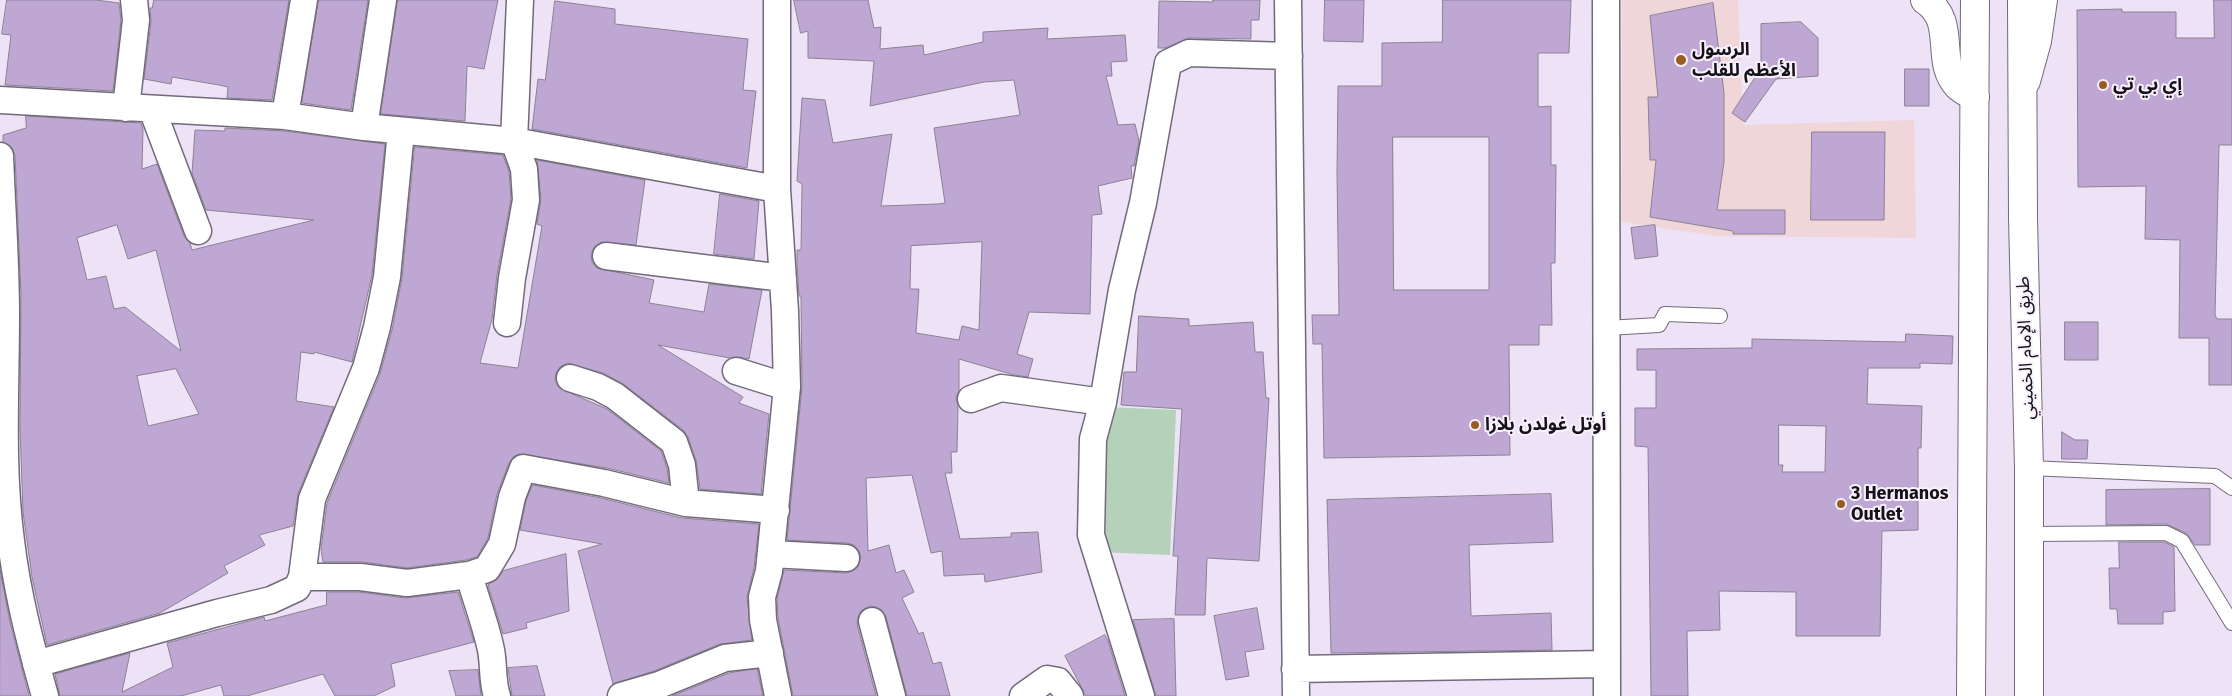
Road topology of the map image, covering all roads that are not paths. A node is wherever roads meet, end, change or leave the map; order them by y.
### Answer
1 (134, 0) edge
2 (304, 0) edge
3 (383, 0) edge
4 (520, 0) edge
5 (777, 0) edge
6 (1288, 0) edge
7 (1606, 0) edge
8 (1925, 0) edge
9 (1975, 0) edge
10 (2022, 0) edge
11 (2043, 0) edge
12 (1289, 56) junction
13 (2023, 92) junction
14 (1975, 97) junction
15 (0, 100) edge
16 (126, 108) junction
17 (152, 109) junction
18 (285, 116) junction
19 (364, 127) junction
20 (401, 131) junction
21 (514, 141) junction
22 (0, 156) edge
23 (777, 189) junction
24 (198, 230) dead end
25 (606, 256) dead end
26 (783, 278) junction
27 (1720, 316) dead end
28 (507, 323) dead end
29 (1606, 328) junction
30 (736, 371) dead end
31 (570, 378) dead end
32 (787, 387) junction
33 (971, 398) dead end
34 (1103, 402) junction
35 (2029, 468) junction
36 (2232, 488) edge
37 (686, 503) junction
38 (776, 510) junction
39 (2029, 534) junction
40 (772, 554) junction
41 (846, 558) dead end
42 (469, 575) junction
43 (302, 577) junction
44 (872, 621) dead end
45 (2232, 623) edge
46 (770, 653) junction
47 (36, 664) junction
48 (1606, 664) junction
49 (1296, 669) junction
50 (45, 696) edge
51 (497, 696) edge
52 (621, 696) edge
53 (778, 696) edge
54 (892, 696) edge
55 (1023, 696) edge
56 (1070, 696) edge
57 (1141, 696) edge
58 (1296, 696) edge
59 (1607, 696) edge
60 (1971, 696) edge
61 (2029, 696) edge

1 - 16 street
2 - 18 street
3 - 19 street
4 - 21 street
5 - 23 street
6 - 12 street
7 - 29 street
8 - 14 main road
9 - 14 main road
10 - 13 main road, طريق الإمام الخميني
11 - 13 main road
12 - 34 street
12 - 49 street
13 - 35 main road, طريق الإمام الخميني
14 - 60 main road
15 - 16 street
16 - 17 street
17 - 18 street
17 - 24 street
18 - 19 street
19 - 20 street
20 - 21 street
20 - 43 street
21 - 23 street
21 - 28 street
22 - 47 street
23 - 26 street
25 - 26 street
26 - 32 street
27 - 29 lane
29 - 48 street
30 - 32 street
31 - 37 street
32 - 38 street
33 - 34 street
34 - 57 street
35 - 36 lane
35 - 39 main road, طريق الإمام الخميني
37 - 38 street
37 - 42 street
38 - 40 street
39 - 45 lane
39 - 61 main road, طريق الإمام الخميني
40 - 41 street
40 - 46 street
42 - 43 street
42 - 51 street
43 - 47 street
44 - 54 street
46 - 52 street
46 - 53 street
47 - 50 street
48 - 49 street
48 - 59 street
49 - 58 street
55 - 56 street

